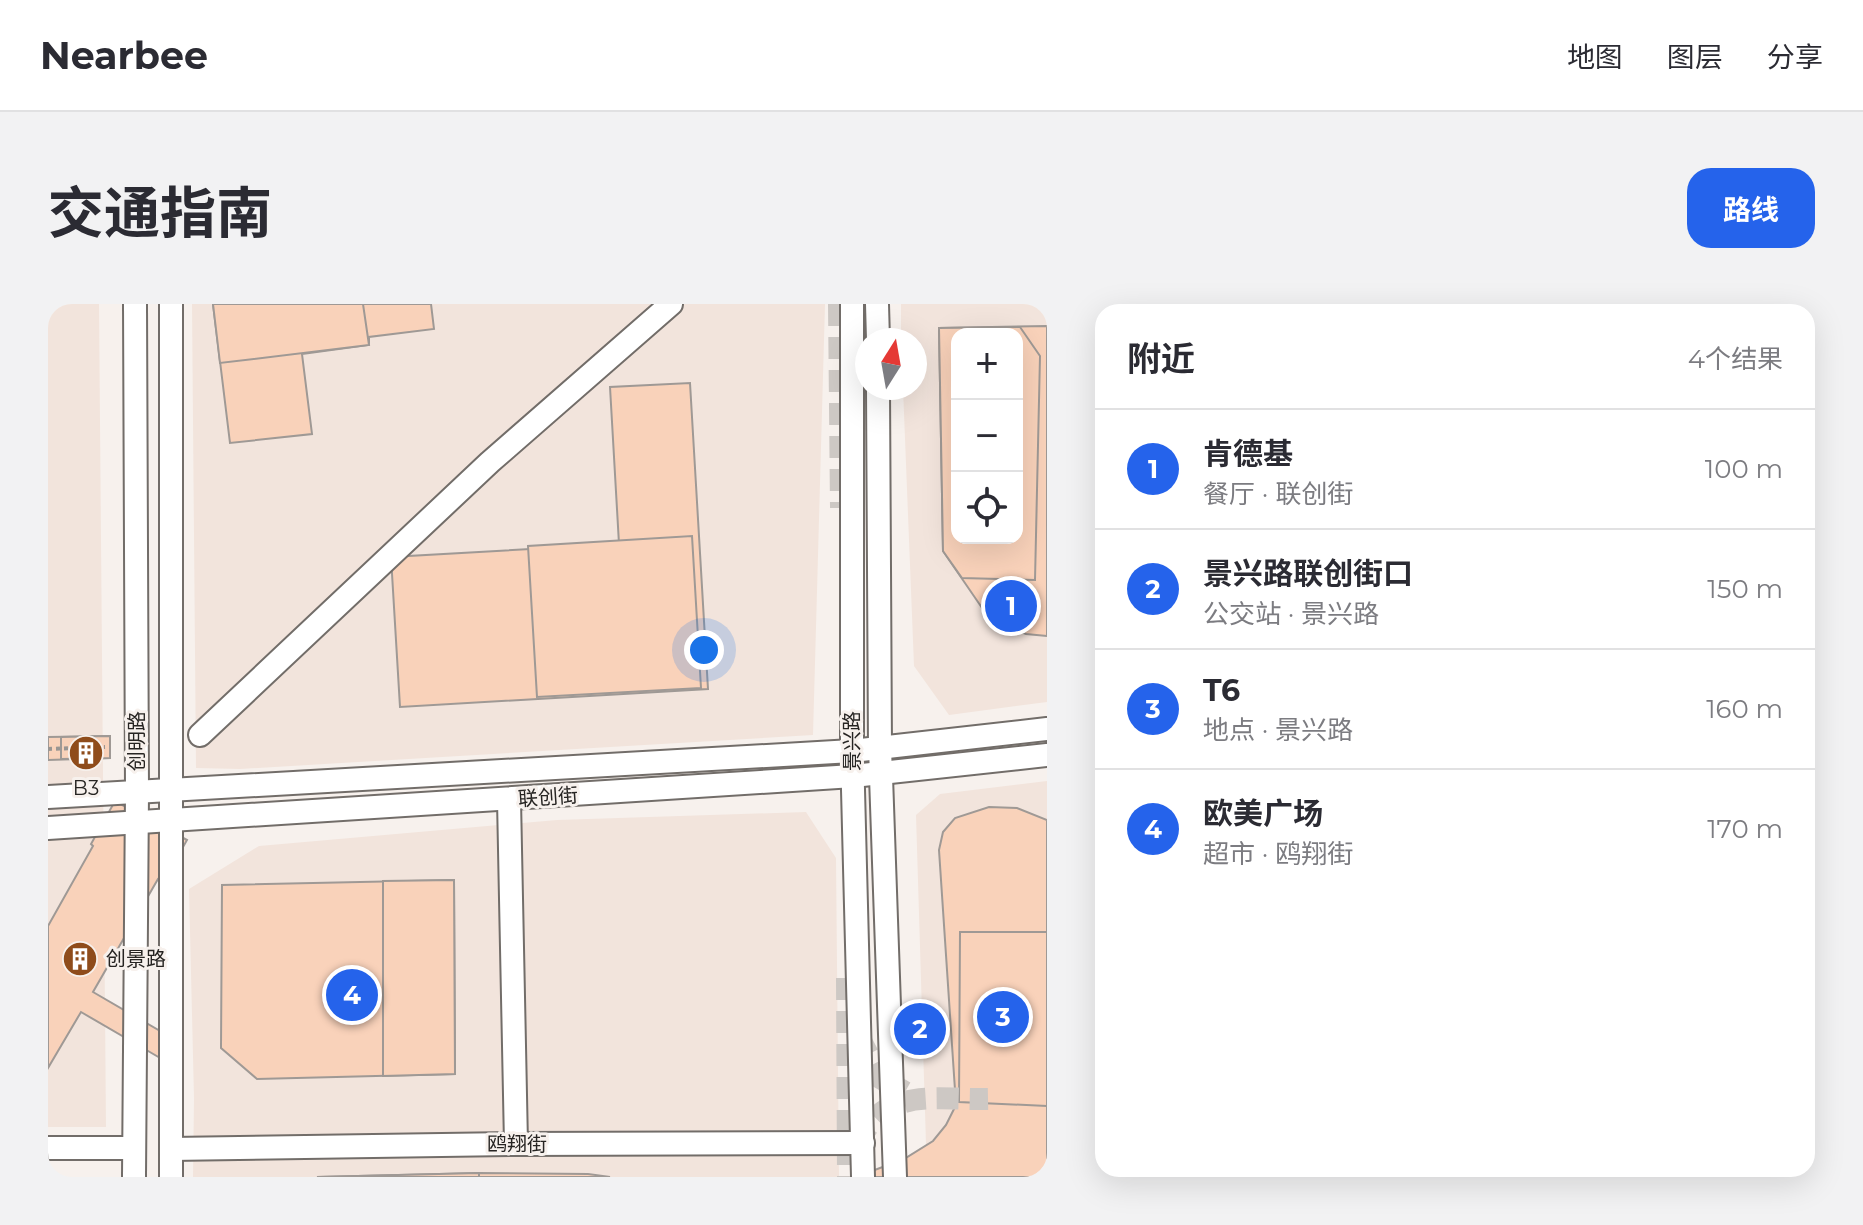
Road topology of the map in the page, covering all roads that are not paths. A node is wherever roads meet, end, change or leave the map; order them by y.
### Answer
1 (135, 304) edge
2 (171, 304) edge
3 (671, 304) edge
4 (852, 304) edge
5 (877, 304) edge
6 (878, 328) edge
7 (878, 400) edge
8 (1047, 729) edge
9 (200, 735) dead end
10 (880, 748) junction
11 (852, 751) junction
12 (1047, 755) edge
13 (883, 773) junction
14 (853, 776) junction
15 (172, 790) junction
16 (137, 792) junction
17 (48, 797) edge
18 (509, 800) junction
19 (173, 820) junction
20 (137, 822) junction
21 (48, 828) edge
22 (863, 1143) junction
23 (516, 1144) junction
24 (48, 1148) edge
25 (134, 1148) junction
26 (171, 1149) junction
27 (134, 1177) edge
28 (171, 1177) edge
29 (863, 1177) edge
30 (895, 1177) edge

1 - 16 street, 创明路
2 - 15 street, 创明路
3 - 9 street
4 - 11 street, 景兴路
5 - 6 street
7 - 10 street, 景兴路
8 - 10 street, 联创街
10 - 11 street, 联创街
10 - 13 street, 景兴路
11 - 14 street, 景兴路
11 - 15 street, 联创街
12 - 13 street, 联创街
13 - 14 street, 联创街
13 - 30 street, 景兴路
14 - 18 street, 联创街
14 - 22 street, 景兴路
15 - 16 street, 联创街
15 - 19 street, 创明路
16 - 17 street, 联创街
16 - 20 street, 创明路
18 - 19 street, 联创街
18 - 23 street
19 - 20 street, 联创街
19 - 26 street, 创明路
20 - 21 street, 联创街
20 - 25 street, 创明路
22 - 23 street, 鸥翔街
22 - 29 street, 景兴路
23 - 26 street, 鸥翔街
24 - 25 street
25 - 27 street, 创明路
26 - 28 street, 创明路

